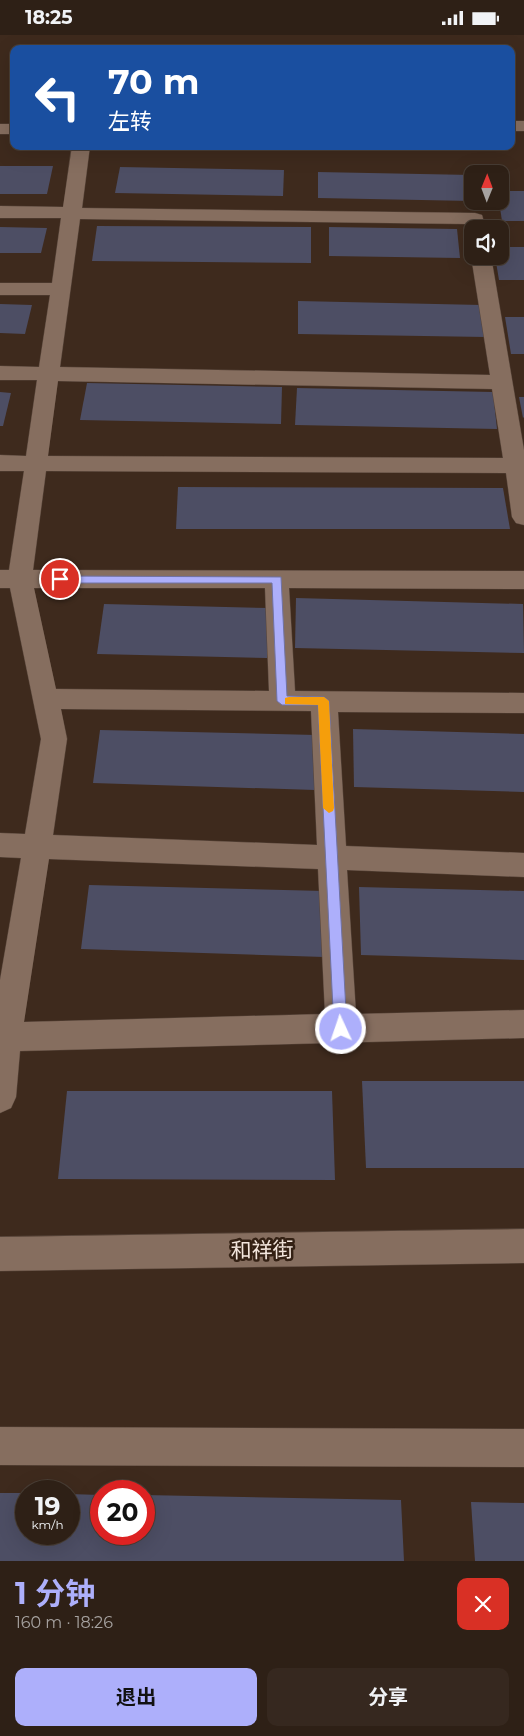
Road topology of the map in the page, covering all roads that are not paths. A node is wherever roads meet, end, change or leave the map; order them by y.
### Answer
1 (79, 150) edge
2 (0, 212) edge
3 (71, 214) junction
4 (475, 220) edge
5 (483, 265) edge
6 (0, 289) edge
7 (61, 289) junction
8 (0, 373) edge
9 (49, 373) junction
10 (503, 381) junction
11 (0, 463) edge
12 (36, 464) junction
13 (521, 466) edge
14 (524, 517) edge
15 (10, 579) edge
16 (277, 580) junction
17 (524, 580) edge
18 (45, 699) junction
19 (282, 701) junction
20 (324, 701) junction
21 (524, 703) edge
22 (0, 845) edge
23 (37, 845) junction
24 (331, 857) junction
25 (524, 865) edge
26 (524, 1024) edge
27 (341, 1029) junction
28 (3, 1037) edge
29 (0, 1097) edge
30 (524, 1246) edge
31 (0, 1253) edge
32 (0, 1445) edge
33 (524, 1448) edge

1 - 3 street
2 - 3 street
3 - 4 street
3 - 7 street
5 - 10 street
6 - 7 street
7 - 9 street
8 - 9 street
9 - 10 street
9 - 12 street
10 - 13 street
11 - 12 street
12 - 13 street
12 - 15 street
13 - 14 street
15 - 16 street
15 - 18 street
16 - 17 street
16 - 19 street
18 - 19 street
18 - 23 street
19 - 20 street
20 - 21 street
20 - 24 street
22 - 23 street
23 - 24 street
23 - 28 street
24 - 25 street
24 - 27 street
26 - 27 street
27 - 28 street
28 - 29 street
30 - 31 street, 和祥街
32 - 33 street

